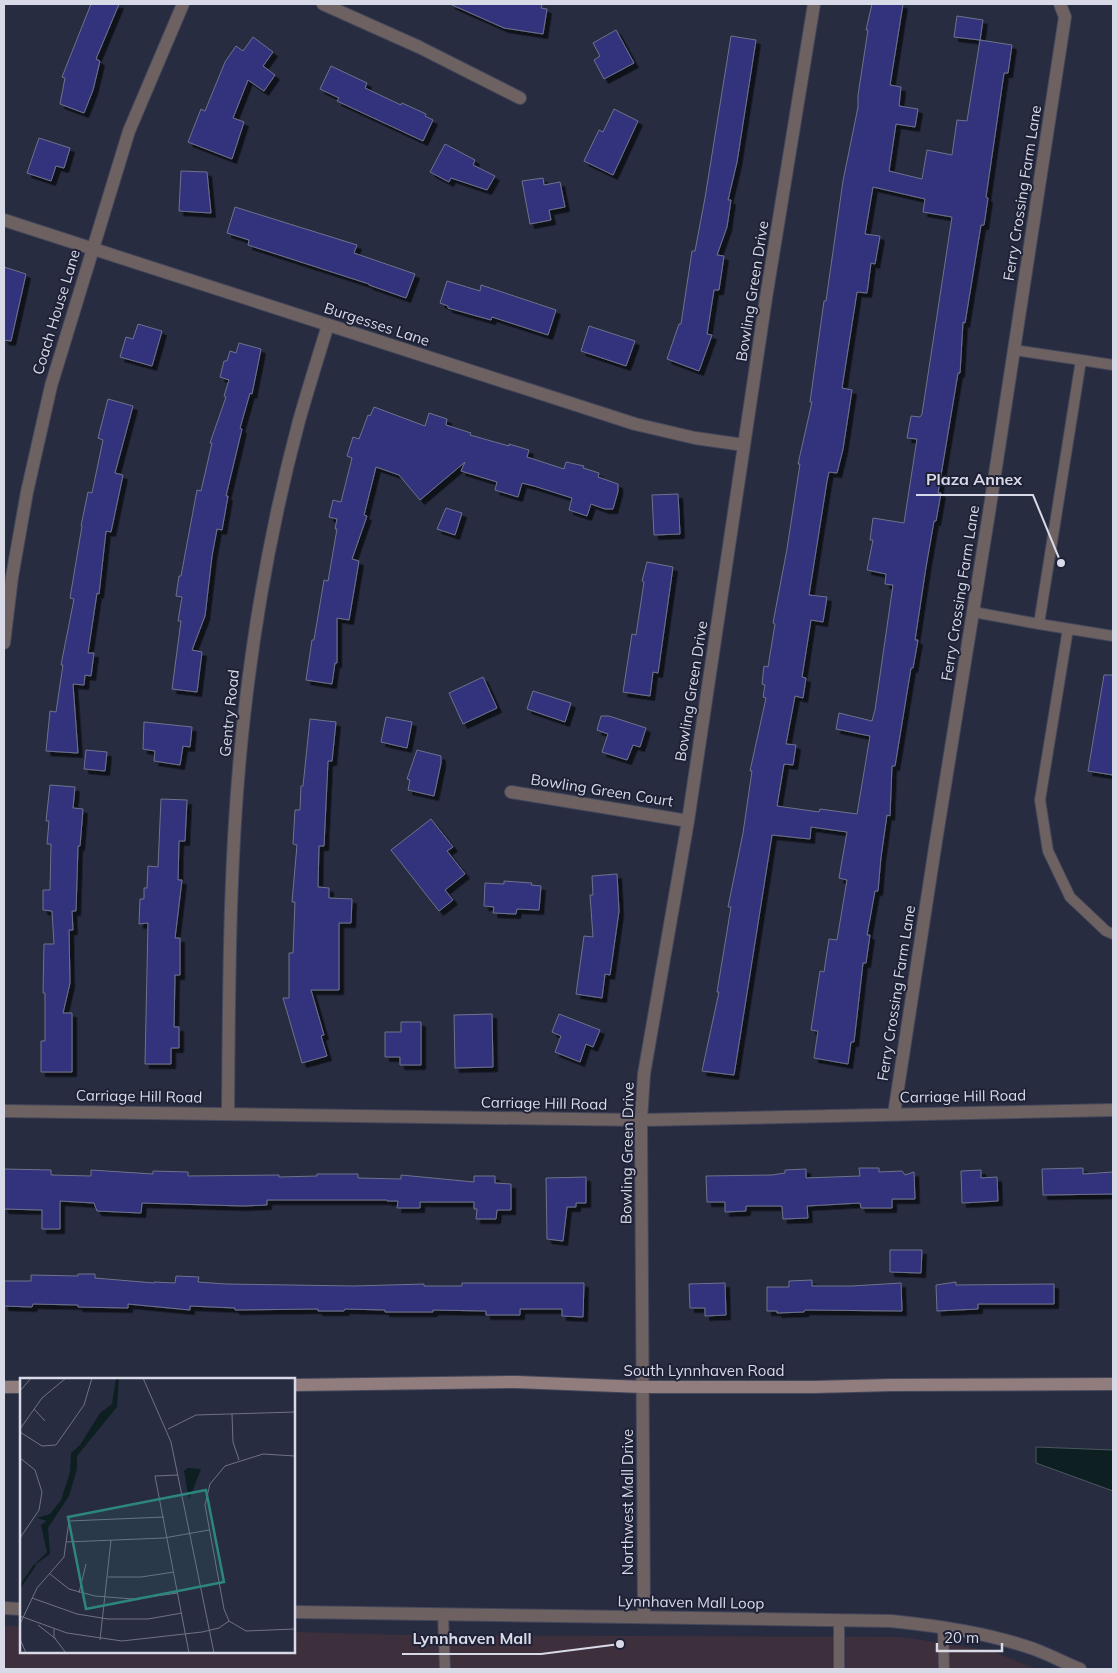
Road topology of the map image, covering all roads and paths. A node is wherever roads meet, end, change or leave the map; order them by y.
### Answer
1 (183, 4) edge
2 (324, 4) edge
3 (814, 4) edge
4 (1060, 4) edge
5 (520, 98) dead end
6 (4, 220) edge
7 (92, 249) junction
8 (328, 325) junction
9 (1014, 350) junction
10 (1081, 360) junction
11 (1113, 365) edge
12 (744, 445) junction
13 (973, 612) junction
14 (1039, 624) junction
15 (1068, 629) junction
16 (1113, 636) edge
17 (4, 643) edge
18 (511, 792) dead end
19 (688, 821) junction
20 (1113, 934) edge
21 (1113, 1110) edge
22 (4, 1111) edge
23 (228, 1114) junction
24 (894, 1114) junction
25 (641, 1120) junction
26 (1113, 1384) edge
27 (295, 1385) edge
28 (20, 1387) edge
29 (643, 1387) junction
30 (4, 1388) edge
31 (4, 1608) edge
32 (20, 1609) edge
33 (295, 1612) edge
34 (443, 1614) junction
35 (644, 1617) junction
36 (839, 1620) junction
37 (943, 1627) junction
38 (444, 1669) edge
39 (839, 1669) edge
40 (944, 1669) edge
41 (1080, 1669) edge

1 - 7 street, Coach House Lane
2 - 5 street
3 - 12 street, Bowling Green Drive
4 - 9 street, Ferry Crossing Farm Lane
6 - 7 street, Burgesses Lane
7 - 8 street, Burgesses Lane
7 - 17 street, Coach House Lane
8 - 12 street, Burgesses Lane
8 - 23 street, Gentry Road
9 - 10 lane
9 - 13 street, Ferry Crossing Farm Lane
10 - 11 lane
10 - 14 lane
12 - 19 street, Bowling Green Drive
13 - 14 lane
13 - 24 street, Ferry Crossing Farm Lane
14 - 15 lane
15 - 16 lane
15 - 20 lane
18 - 19 street, Bowling Green Court
19 - 25 street, Bowling Green Drive
21 - 24 street, Carriage Hill Road
22 - 23 street, Carriage Hill Road
23 - 25 street, Carriage Hill Road
24 - 25 street, Carriage Hill Road
25 - 29 street, Bowling Green Drive
26 - 29 street, South Lynnhaven Road
27 - 29 street, South Lynnhaven Road
28 - 30 street
29 - 35 street, Northwest Mall Drive
31 - 32 street
33 - 34 street, Lynnhaven Mall Loop
34 - 35 street, Lynnhaven Mall Loop
34 - 38 lane
35 - 36 street, Lynnhaven Mall Loop
36 - 37 street, Lynnhaven Mall Loop
36 - 39 lane
37 - 40 lane
37 - 41 street, Lynnhaven Mall Loop

